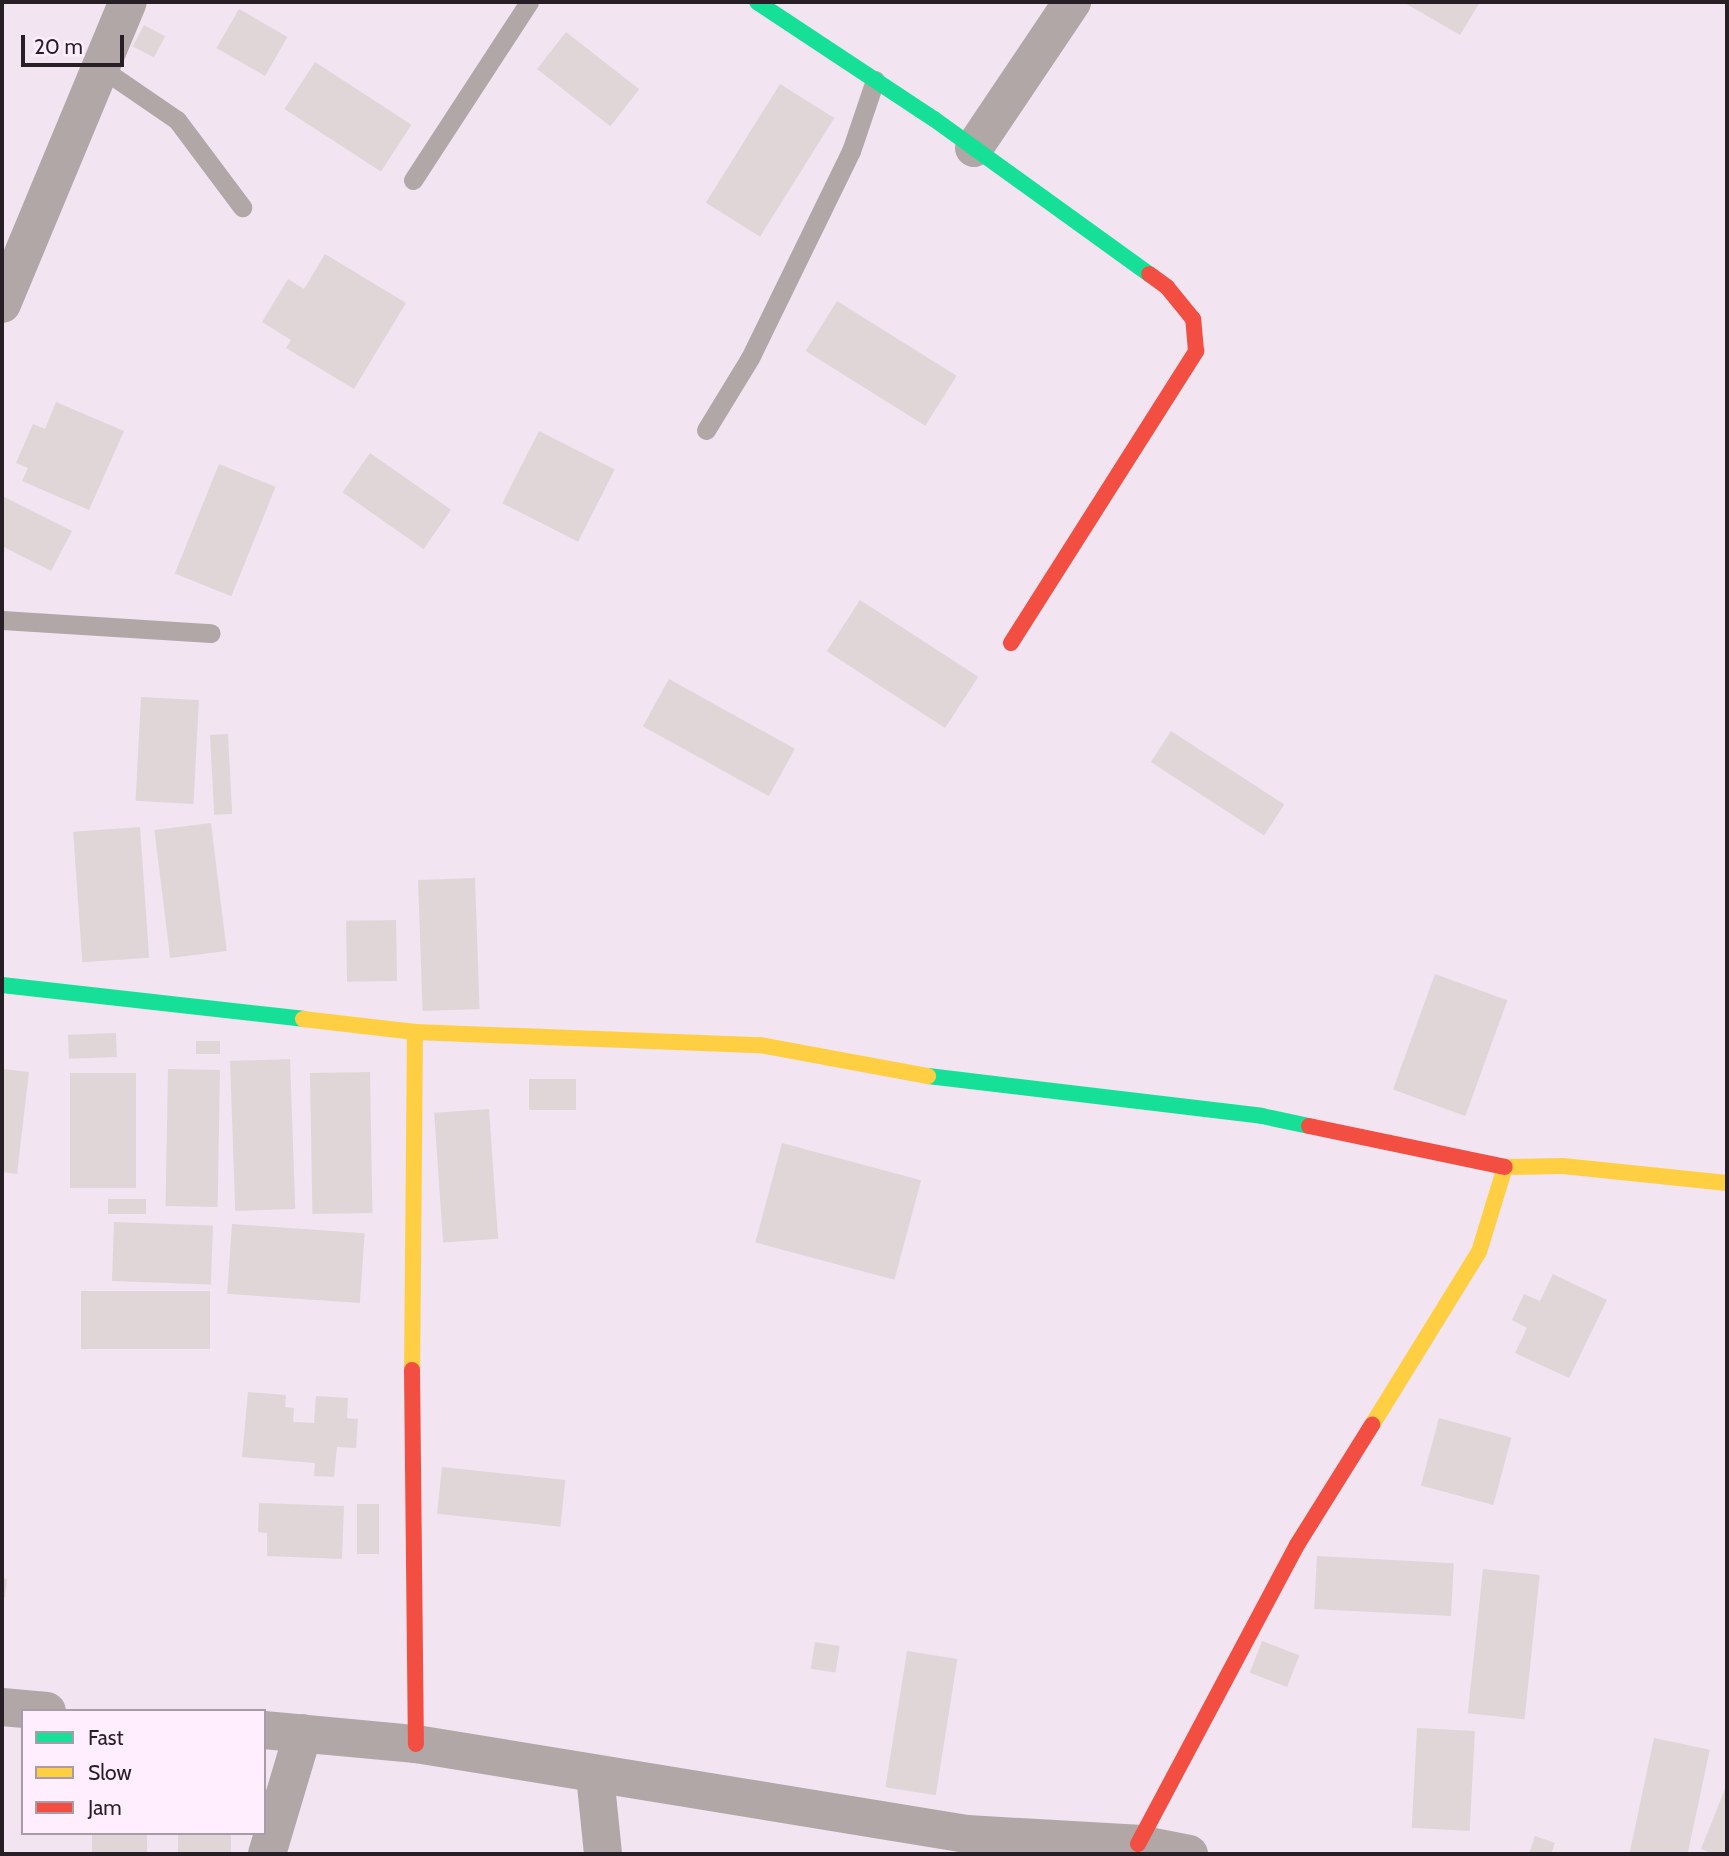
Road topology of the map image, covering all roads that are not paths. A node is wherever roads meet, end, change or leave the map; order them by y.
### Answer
1 (128, 2) edge
2 (529, 2) edge
3 (757, 2) edge
4 (1072, 2) edge
5 (101, 68) junction
6 (875, 80) junction
7 (974, 148) junction
8 (412, 180) dead end
9 (242, 207) dead end
10 (2, 304) edge
11 (706, 430) dead end
12 (2, 620) edge
13 (211, 633) dead end
14 (1011, 643) dead end
15 (2, 985) edge
16 (415, 1032) junction
17 (1505, 1167) junction
18 (1727, 1182) edge
19 (2, 1707) edge
20 (24, 1709) edge
21 (266, 1730) edge
22 (303, 1733) junction
23 (416, 1744) junction
24 (595, 1774) junction
25 (958, 1844) edge
26 (1138, 1844) junction
27 (267, 1854) edge
28 (603, 1854) edge
29 (1189, 1854) edge

1 - 5 street
2 - 8 lane
3 - 6 street
4 - 7 street
5 - 9 lane
5 - 10 street
6 - 7 street
6 - 11 lane
7 - 14 street
12 - 13 lane
15 - 16 street
16 - 17 street
16 - 23 street
17 - 18 street
17 - 26 street
19 - 20 street
21 - 22 street
22 - 23 street
22 - 27 street
23 - 24 street
24 - 25 street
24 - 28 street
25 - 26 street
26 - 29 street

